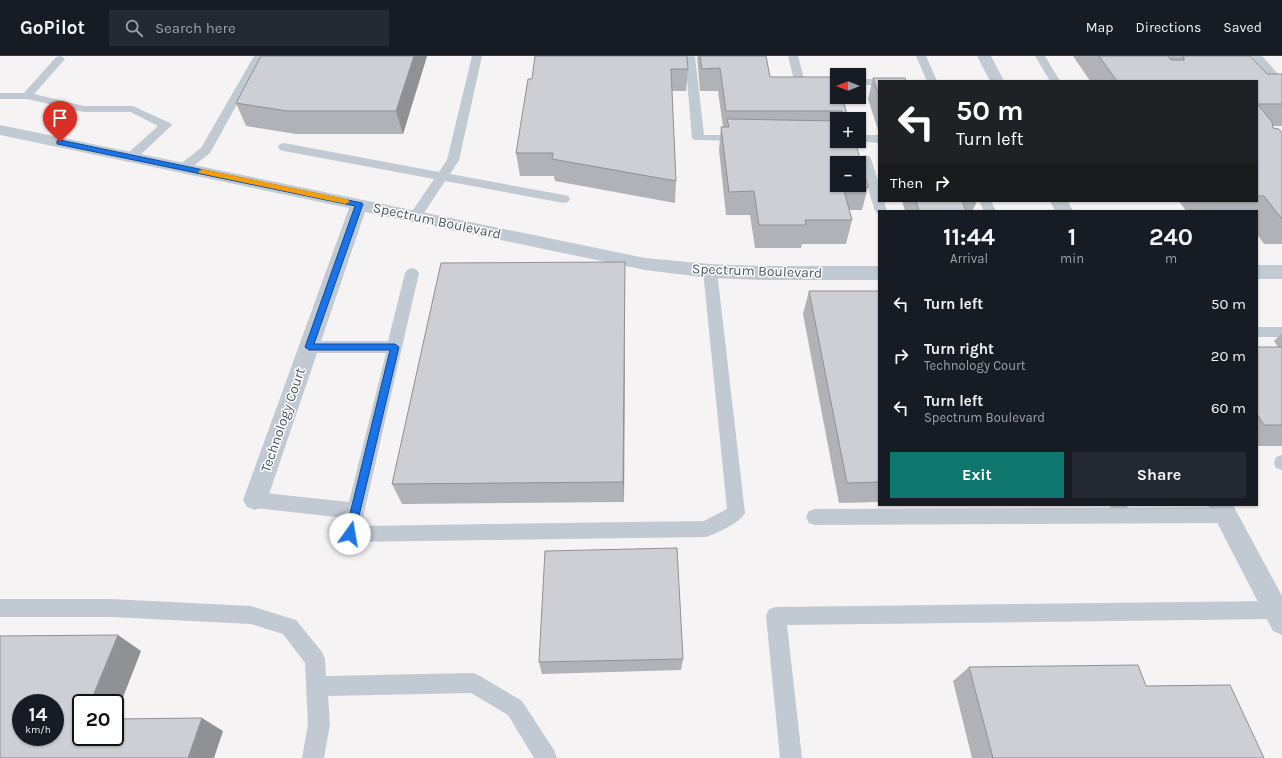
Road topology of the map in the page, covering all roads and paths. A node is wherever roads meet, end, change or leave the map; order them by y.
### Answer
1 (259, 56) edge
2 (477, 56) edge
3 (690, 56) edge
4 (793, 56) edge
5 (921, 56) edge
6 (984, 56) edge
7 (1040, 56) edge
8 (1256, 56) edge
9 (60, 60) dead end
10 (1282, 79) edge
11 (932, 80) edge
12 (996, 80) edge
13 (1054, 80) edge
14 (830, 82) edge
15 (866, 82) edge
16 (878, 82) edge
17 (0, 96) edge
18 (27, 96) junction
19 (0, 130) edge
20 (752, 139) edge
21 (866, 139) edge
22 (878, 139) edge
23 (284, 147) dead end
24 (131, 157) junction
25 (866, 162) edge
26 (183, 168) junction
27 (442, 177) junction
28 (564, 199) dead end
29 (878, 201) edge
30 (359, 204) junction
31 (415, 216) junction
32 (710, 271) junction
33 (1258, 272) edge
34 (1282, 272) edge
35 (412, 273) dead end
36 (878, 273) edge
37 (1258, 332) edge
38 (1282, 332) edge
39 (309, 347) junction
40 (395, 347) junction
41 (255, 500) joint
42 (1120, 510) edge
43 (1223, 510) edge
44 (356, 511) junction
45 (815, 517) dead end
46 (0, 608) edge
47 (1279, 616) edge
48 (317, 686) junction
49 (313, 758) edge
50 (546, 758) edge
51 (792, 758) edge

1 - 26 lane
2 - 27 lane
3 - 20 lane
4 - 14 lane
5 - 11 lane
6 - 12 street
7 - 13 lane
8 - 10 lane
9 - 18 lane
15 - 16 lane
17 - 18 lane
18 - 24 lane
19 - 24 street, Spectrum Boulevard
21 - 22 lane
23 - 27 lane
24 - 26 street, Spectrum Boulevard
25 - 29 lane
26 - 30 street, Spectrum Boulevard
27 - 28 lane
27 - 31 lane
30 - 31 street, Spectrum Boulevard
30 - 39 street, Technology Court
31 - 32 street, Spectrum Boulevard
32 - 36 street, Spectrum Boulevard
32 - 44 lane
33 - 34 street
35 - 40 lane
37 - 38 lane
39 - 40 lane
39 - 41 street, Technology Court
40 - 44 lane
41 - 44 lane
42 - 43 lane
42 - 45 lane
43 - 47 street
46 - 48 lane
47 - 51 lane
48 - 49 lane
48 - 50 lane

